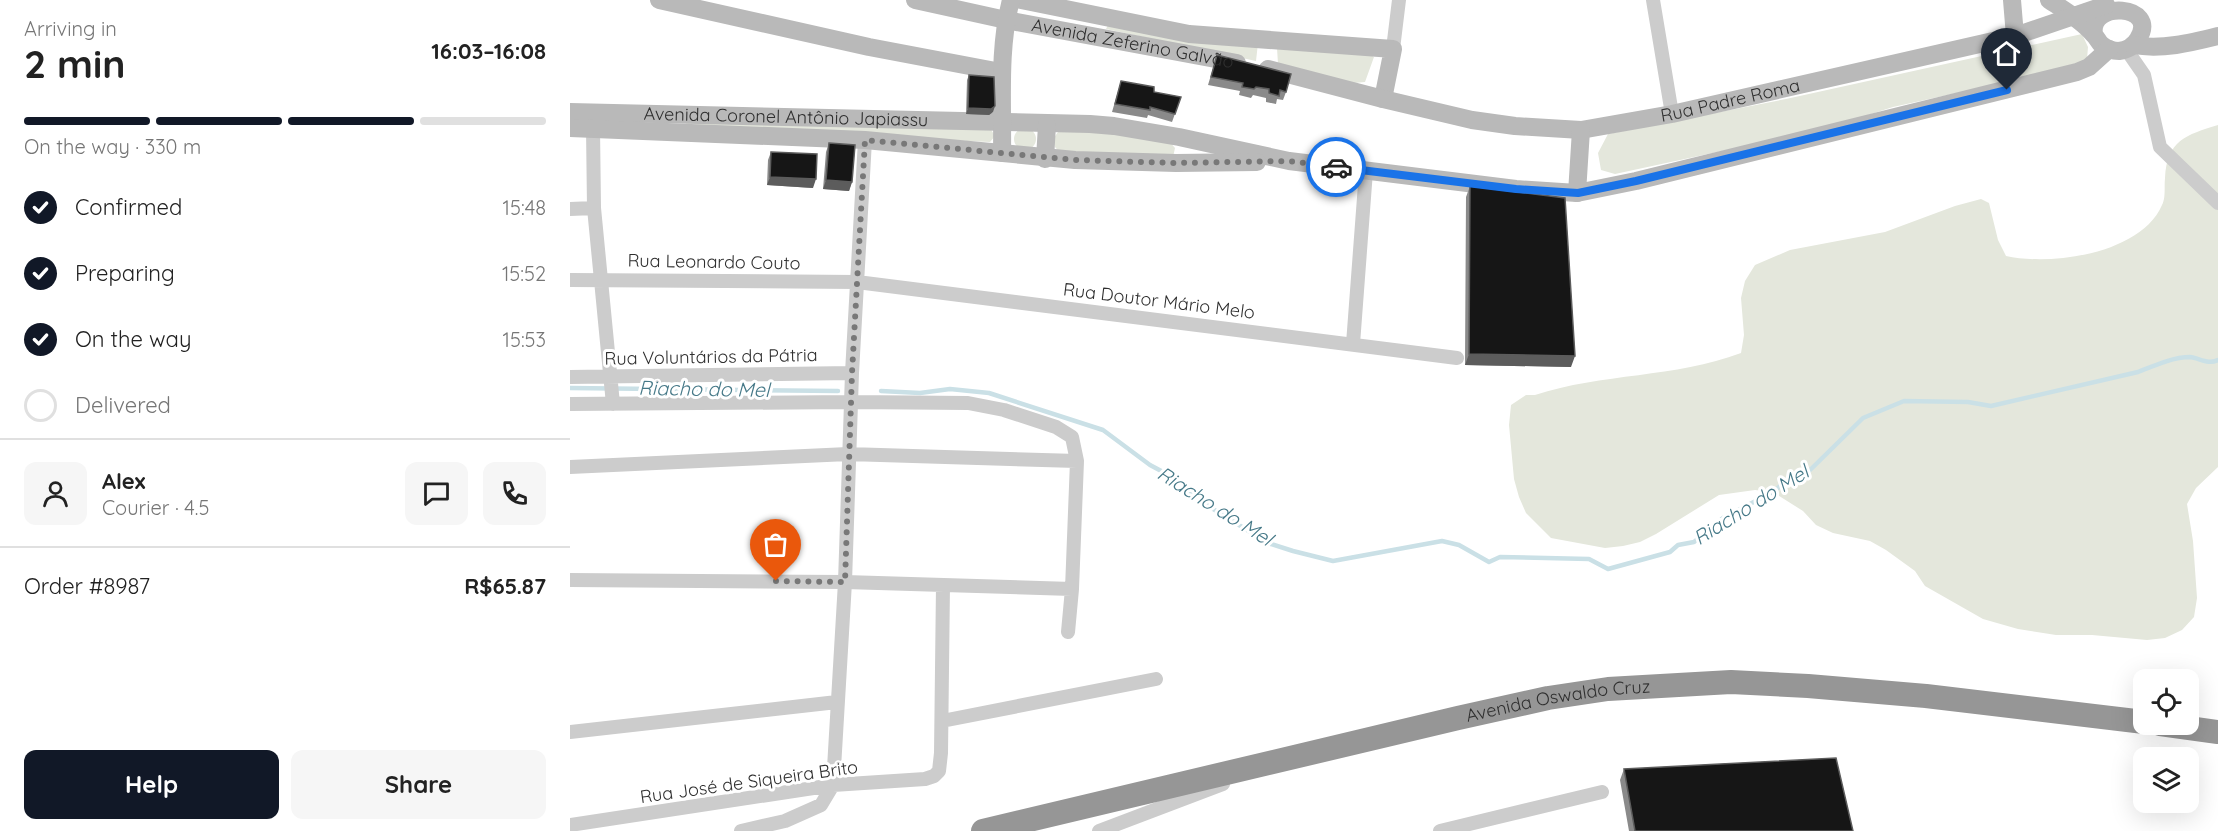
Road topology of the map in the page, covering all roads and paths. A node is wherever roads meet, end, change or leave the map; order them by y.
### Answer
1 (659, 0) edge
2 (915, 0) edge
3 (1011, 0) edge
4 (1021, 0) edge
5 (1399, 0) edge
6 (1653, 0) edge
7 (2012, 0) edge
8 (2049, 0) edge
9 (2118, 2) edge
10 (2074, 17) junction
11 (1006, 20) junction
12 (2094, 34) junction
13 (2015, 36) junction
14 (2218, 36) edge
15 (1271, 40) junction
16 (2122, 48) junction
17 (1393, 49) junction
18 (1268, 69) junction
19 (1001, 72) junction
20 (1383, 99) junction
21 (570, 112) edge
22 (1672, 114) junction
23 (1003, 122) junction
24 (675, 123) junction
25 (1047, 124) junction
26 (570, 128) edge
27 (593, 128) junction
28 (1581, 130) junction
29 (1179, 137) junction
30 (865, 140) junction
31 (1002, 153) junction
32 (1045, 159) junction
33 (1289, 161) junction
34 (1176, 163) junction
35 (1366, 171) junction
36 (1578, 193) junction
37 (2218, 203) edge
38 (594, 208) junction
39 (570, 209) edge
40 (600, 279) junction
41 (570, 280) edge
42 (857, 282) junction
43 (1353, 344) junction
44 (1457, 358) dead end
45 (852, 373) junction
46 (570, 377) edge
47 (610, 377) junction
48 (851, 402) junction
49 (570, 404) edge
50 (613, 404) junction
51 (848, 454) junction
52 (1077, 461) junction
53 (570, 467) edge
54 (570, 580) edge
55 (845, 582) junction
56 (943, 585) junction
57 (1072, 589) junction
58 (1068, 632) dead end
59 (1156, 679) dead end
60 (837, 702) junction
61 (942, 721) junction
62 (2133, 721) edge
63 (2199, 729) edge
64 (570, 732) edge
65 (2218, 732) edge
66 (1288, 759) junction
67 (834, 785) junction
68 (1602, 792) dead end
69 (570, 825) edge
70 (741, 831) edge
71 (983, 831) edge
72 (1099, 831) edge
73 (1440, 831) edge

1 - 19 street
2 - 11 street, Avenida Zeferino Galvão
3 - 11 street
4 - 15 street, Avenida Zeferino Galvão
5 - 17 street
6 - 22 street
7 - 13 street
8 - 10 street
9 - 10 street, Rua Padre Roma
9 - 12 street
9 - 16 street
10 - 12 street
10 - 13 street, Rua Padre Roma
11 - 18 street, Avenida Zeferino Galvão
11 - 19 street
12 - 16 street
13 - 22 street, Rua Padre Roma
14 - 16 street
15 - 17 street, Avenida Zeferino Galvão
15 - 18 street
16 - 36 street
16 - 37 street
17 - 20 street
18 - 20 street, Avenida Zeferino Galvão
19 - 23 street
20 - 28 street, Rua Padre Roma
21 - 24 street, Avenida Coronel Antônio Japiassu
22 - 28 street, Rua Padre Roma
23 - 24 street, Avenida Coronel Antônio Japiassu
23 - 25 street, Avenida Coronel Antônio Japiassu
23 - 31 street
24 - 27 street
24 - 30 street
25 - 29 street, Avenida Coronel Antônio Japiassu
25 - 32 street
26 - 27 street
27 - 38 street
28 - 36 street
29 - 33 street, Avenida Coronel Antônio Japiassu
29 - 34 street
30 - 31 street
30 - 42 street
31 - 32 street
32 - 34 street
33 - 34 street
33 - 35 street
35 - 36 street
35 - 43 street
38 - 39 street
38 - 40 street
40 - 41 street, Rua Leonardo Couto
40 - 42 street, Rua Leonardo Couto
40 - 47 street
42 - 43 street, Rua Doutor Mário Melo
42 - 45 street
43 - 44 street, Rua Doutor Mário Melo
45 - 47 street, Rua Voluntários da Pátria
45 - 48 street
46 - 47 street, Rua Voluntários da Pátria
47 - 50 street
48 - 50 street
48 - 51 street
48 - 52 street
49 - 50 street
51 - 52 street
51 - 53 street
51 - 55 street
52 - 57 street
54 - 55 street
55 - 56 street
55 - 60 street
56 - 57 street
56 - 61 street
57 - 58 street
59 - 61 street
60 - 64 street
60 - 67 street
61 - 67 street, Rua José de Siqueira Brito
62 - 66 highway, Avenida Oswaldo Cruz
63 - 65 highway
66 - 71 highway, Avenida Oswaldo Cruz
66 - 72 street
67 - 69 street, Rua José de Siqueira Brito
67 - 70 street
68 - 73 street

